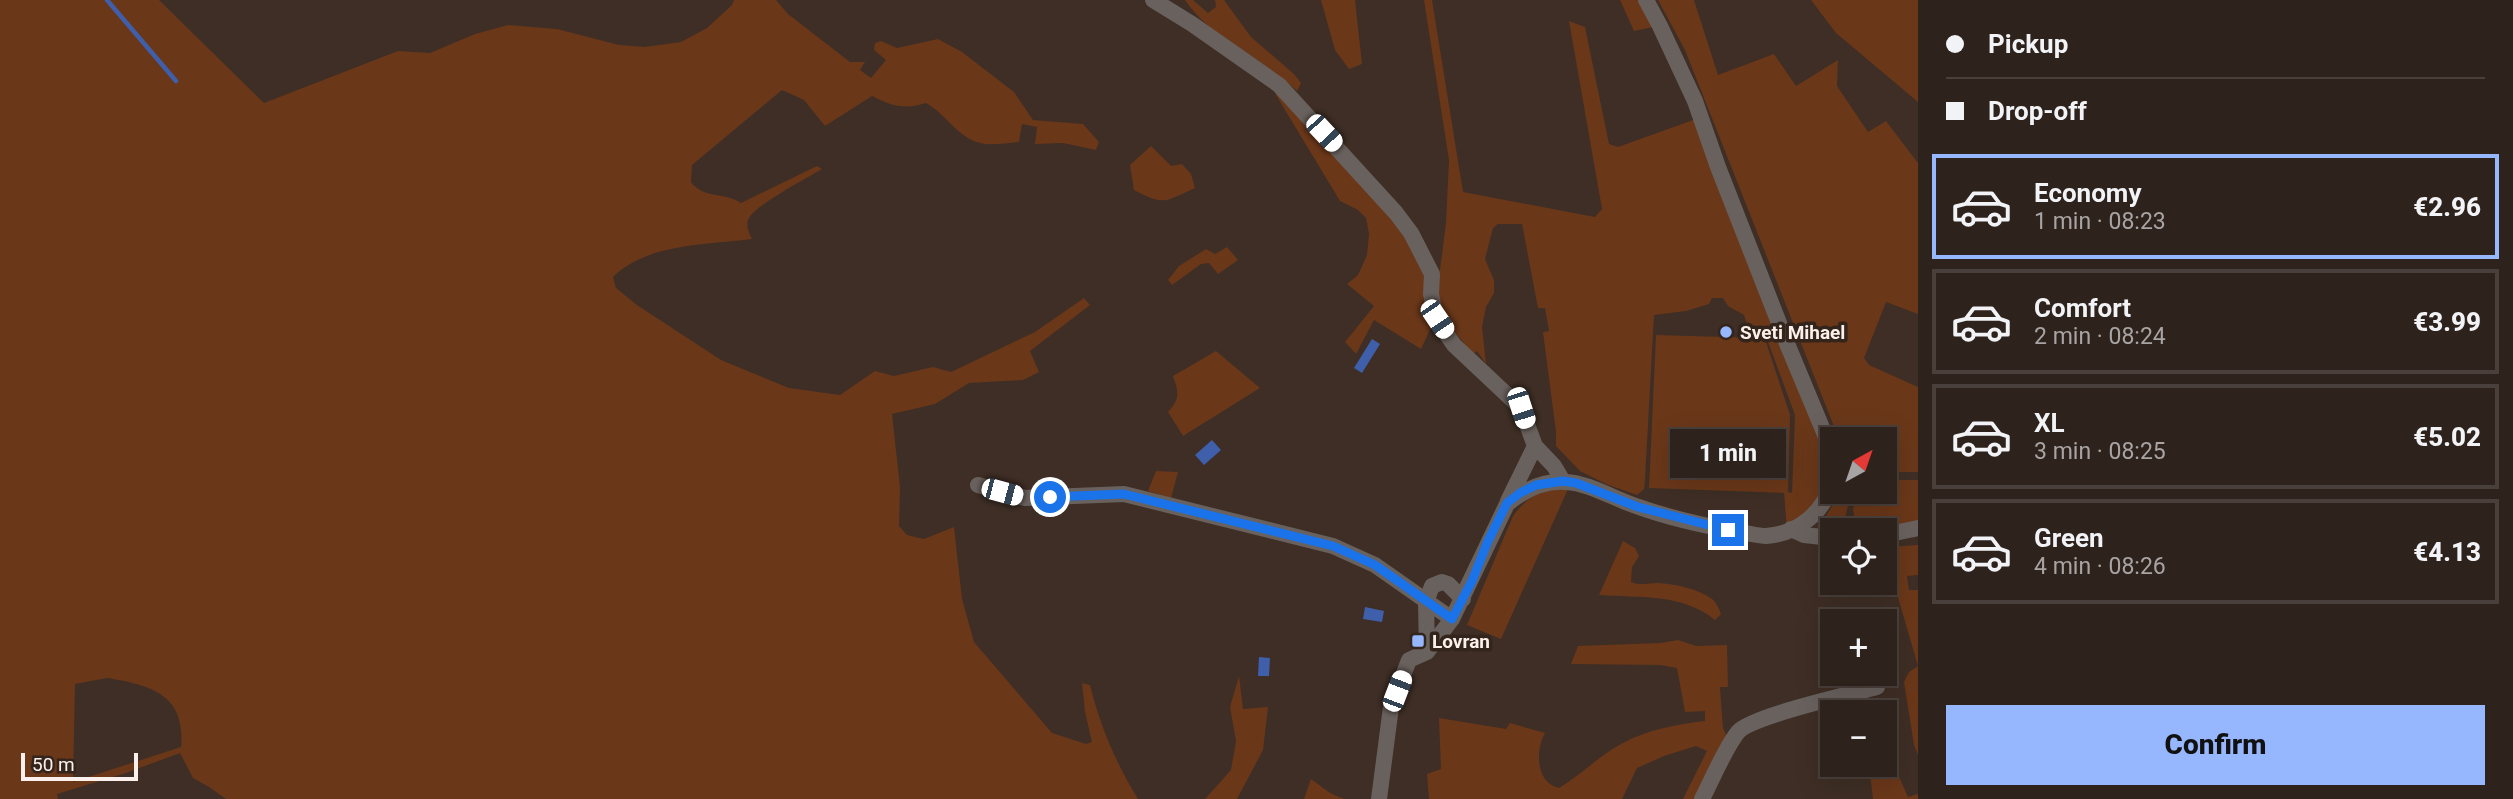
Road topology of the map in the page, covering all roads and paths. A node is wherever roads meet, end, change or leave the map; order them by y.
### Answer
1 (1153, 0) edge
2 (1177, 0) edge
3 (1646, 0) edge
4 (1192, 24) junction
5 (1822, 427) edge
6 (1535, 446) junction
7 (1563, 481) junction
8 (978, 485) dead end
9 (1507, 503) junction
10 (1824, 504) edge
11 (1918, 528) edge
12 (1791, 529) junction
13 (1897, 532) edge
14 (1820, 537) edge
15 (1463, 599) junction
16 (1426, 602) junction
17 (1452, 619) junction
18 (1427, 652) junction
19 (1877, 687) dead end
20 (1379, 799) edge
21 (1702, 799) edge

1 - 4 street
2 - 4 street
3 - 5 street
4 - 6 street
6 - 7 street
6 - 9 street
7 - 9 street
7 - 12 street
8 - 16 street
9 - 15 street
10 - 12 street
11 - 13 street
12 - 14 street
15 - 16 street
15 - 17 street
16 - 17 street
16 - 18 street
17 - 18 street
18 - 20 street
19 - 21 street

